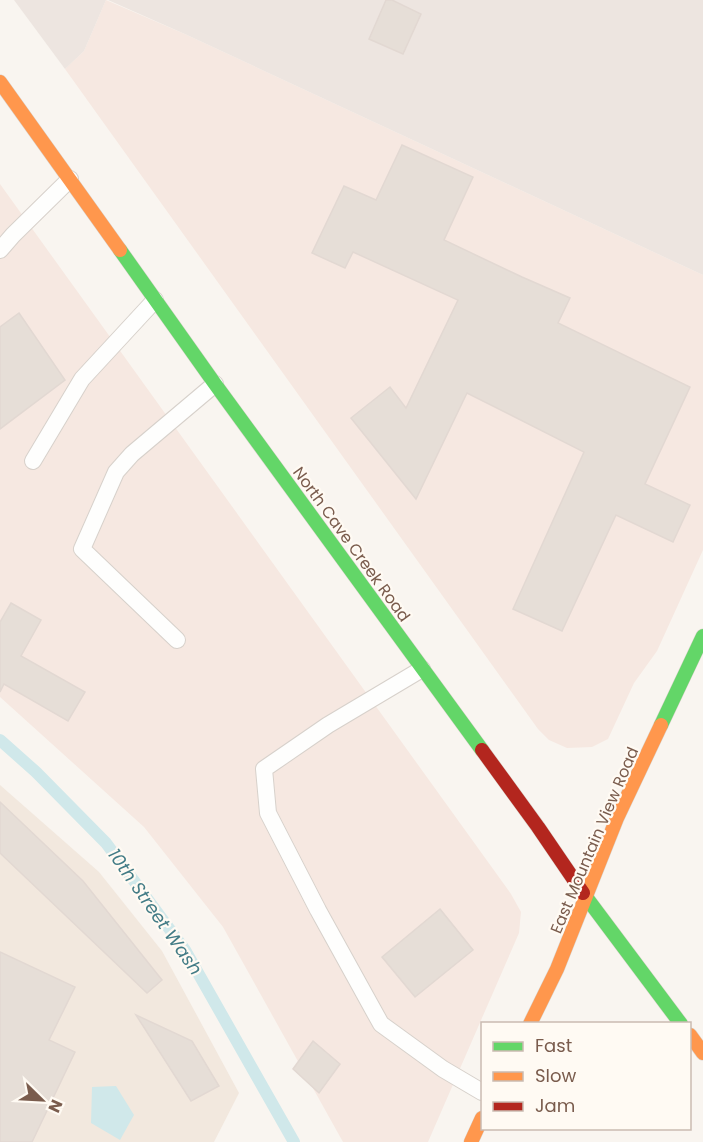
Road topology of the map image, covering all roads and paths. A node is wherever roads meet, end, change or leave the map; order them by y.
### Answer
1 (0, 82) edge
2 (70, 179) junction
3 (0, 250) edge
4 (155, 300) junction
5 (215, 384) junction
6 (33, 461) dead end
7 (703, 636) edge
8 (177, 640) dead end
9 (422, 669) junction
10 (586, 898) junction
11 (530, 1022) edge
12 (680, 1022) edge
13 (691, 1036) edge
14 (703, 1053) edge
15 (481, 1091) edge
16 (481, 1122) edge
17 (471, 1142) edge

1 - 2 main road, North Cave Creek Road
2 - 3 lane
2 - 4 main road, North Cave Creek Road
4 - 5 main road, North Cave Creek Road
4 - 6 lane
5 - 8 lane
5 - 9 main road, North Cave Creek Road
7 - 10 main road, East Mountain View Road
9 - 10 main road, North Cave Creek Road
9 - 15 lane
10 - 11 main road, East Mountain View Road
10 - 12 main road, North Cave Creek Road
13 - 14 main road
16 - 17 main road

